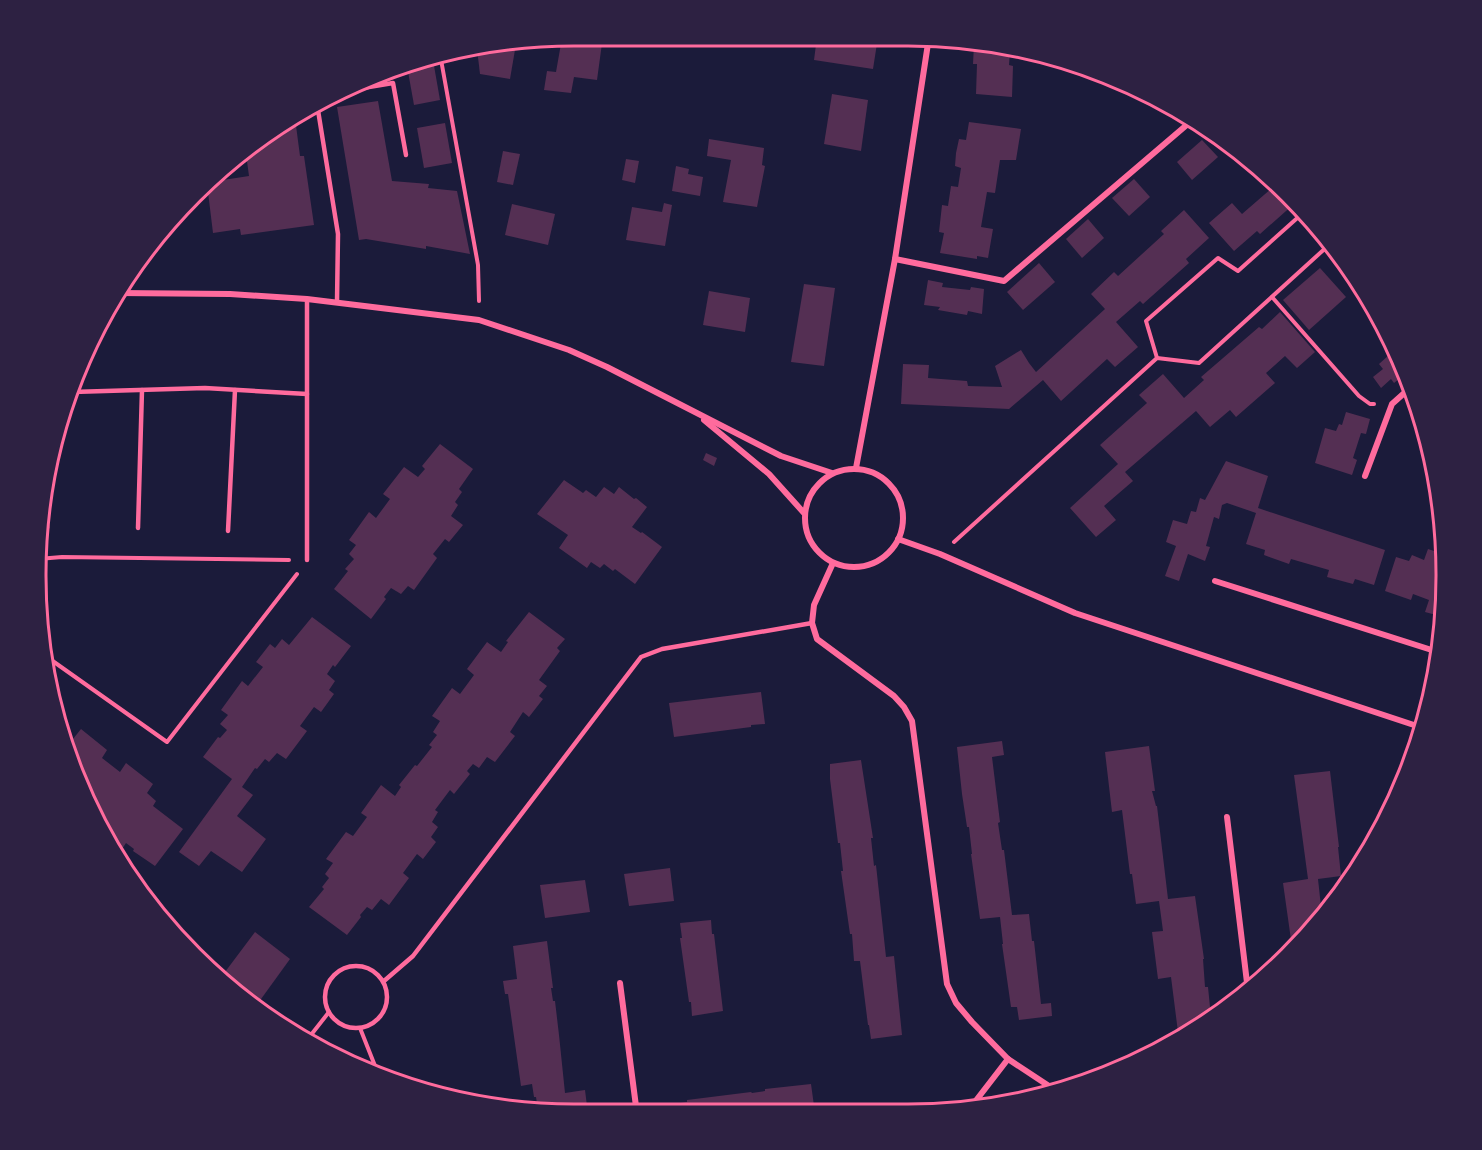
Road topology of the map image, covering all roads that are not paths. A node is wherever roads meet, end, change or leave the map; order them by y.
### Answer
1 (927, 47) edge
2 (376, 86) edge
3 (318, 113) edge
4 (1185, 126) edge
5 (406, 155) dead end
6 (895, 258) junction
7 (129, 292) edge
8 (306, 298) junction
9 (337, 302) junction
10 (142, 390) junction
11 (235, 390) junction
12 (80, 392) edge
13 (307, 394) junction
14 (1403, 394) edge
15 (696, 413) junction
16 (856, 468) junction
17 (832, 473) junction
18 (1365, 476) dead end
19 (804, 513) junction
20 (138, 528) dead end
21 (228, 531) dead end
22 (898, 539) junction
23 (308, 560) road end
24 (833, 563) junction
25 (1215, 581) dead end
26 (812, 623) junction
27 (1430, 649) edge
28 (1413, 725) edge
29 (1227, 817) dead end
30 (1247, 979) edge
31 (384, 981) junction
32 (620, 983) dead end
33 (1008, 1059) junction
34 (1046, 1084) edge
35 (977, 1099) edge
36 (637, 1104) edge

1 - 6 street
2 - 5 lane
3 - 9 lane
4 - 6 street
6 - 16 street
7 - 8 street
8 - 9 street
8 - 13 lane
9 - 15 street
10 - 11 lane
10 - 12 lane
10 - 20 lane
11 - 13 lane
11 - 21 lane
13 - 23 lane
14 - 18 street
15 - 17 street
15 - 19 street
16 - 17 street
16 - 22 street
17 - 19 street
19 - 24 street
22 - 24 street
22 - 28 street
24 - 26 street
25 - 27 street
26 - 31 lane
26 - 33 street
29 - 30 street
31 - 31 lane
32 - 36 street
33 - 34 street
33 - 35 street

